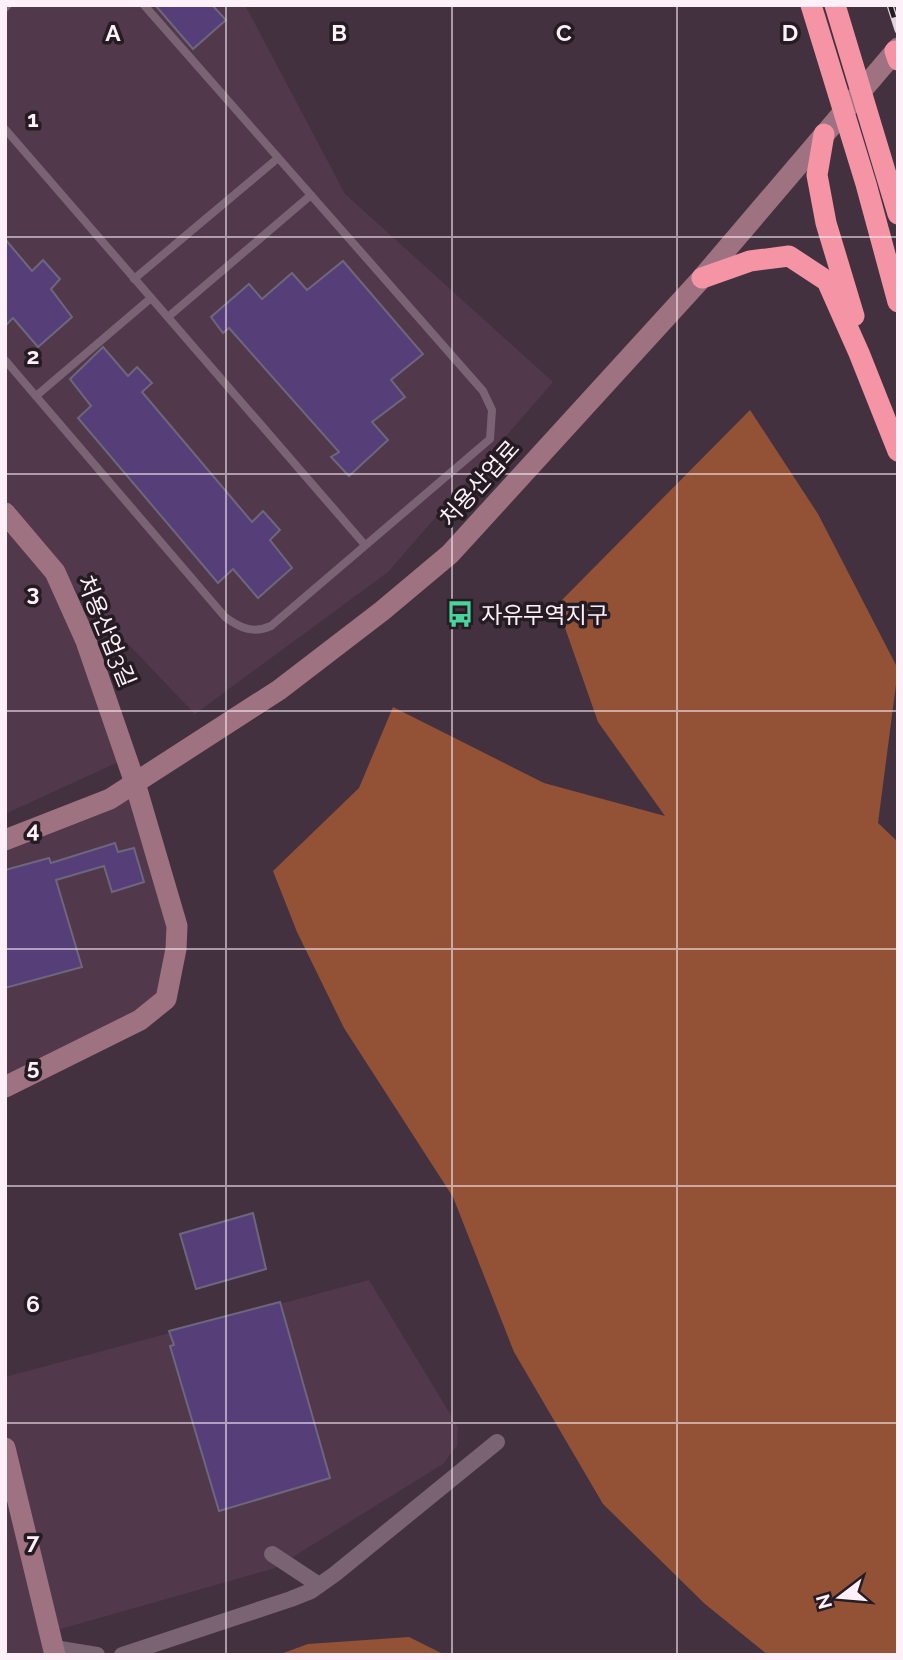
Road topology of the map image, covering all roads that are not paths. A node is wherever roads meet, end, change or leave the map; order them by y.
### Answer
1 (144, 5) edge
2 (811, 5) edge
3 (835, 5) edge
4 (897, 53) edge
5 (5, 129) edge
6 (824, 134) junction
7 (278, 158) junction
8 (310, 195) junction
9 (898, 214) edge
10 (702, 278) junction
11 (134, 279) junction
12 (151, 298) junction
13 (898, 302) edge
14 (168, 317) junction
15 (5, 360) edge
16 (36, 396) junction
17 (889, 428) junction
18 (898, 451) edge
19 (5, 513) edge
20 (365, 545) junction
21 (135, 783) junction
22 (5, 840) edge
23 (5, 1087) edge
24 (497, 1442) dead end
25 (5, 1448) edge
26 (272, 1554) dead end
27 (319, 1585) junction
28 (54, 1651) edge
29 (97, 1655) edge
30 (122, 1655) edge

1 - 7 lane
2 - 13 highway
3 - 9 highway
4 - 6 main road, 처용산업로
5 - 11 lane
6 - 10 main road, 처용산업로
6 - 17 highway
7 - 8 lane
7 - 11 lane
8 - 14 lane
8 - 20 lane
10 - 17 highway
10 - 21 main road, 처용산업로
11 - 12 lane
12 - 14 lane
12 - 16 lane
14 - 20 lane
15 - 16 lane
16 - 20 lane
17 - 18 highway
19 - 21 main road, 처용산업3길
21 - 22 main road, 처용산업로
21 - 23 main road, 처용산업3길
24 - 27 street
25 - 28 main road
26 - 27 street
27 - 30 street
28 - 29 street

